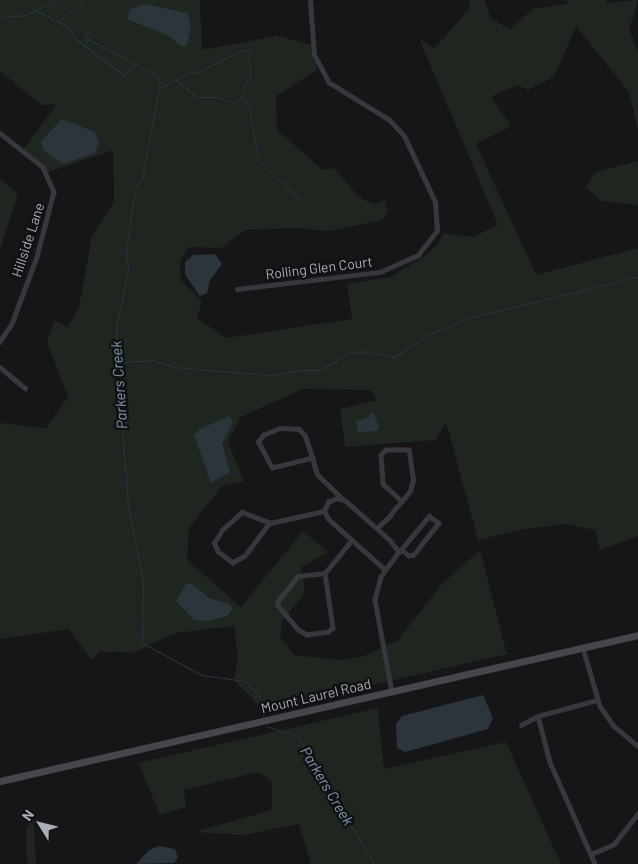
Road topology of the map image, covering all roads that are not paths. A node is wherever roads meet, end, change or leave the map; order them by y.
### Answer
1 (310, 0) edge
2 (0, 133) edge
3 (237, 289) dead end
4 (0, 342) edge
5 (0, 367) edge
6 (25, 388) dead end
7 (313, 458) junction
8 (344, 500) junction
9 (402, 501) junction
10 (324, 511) junction
11 (270, 524) junction
12 (377, 528) junction
13 (351, 541) junction
14 (400, 551) junction
15 (385, 570) junction
16 (325, 572) junction
17 (638, 635) edge
18 (583, 648) junction
19 (392, 692) junction
20 (597, 700) junction
21 (538, 716) junction
22 (520, 725) dead end
23 (638, 746) edge
24 (0, 781) edge
25 (638, 813) edge
26 (591, 854) junction
27 (595, 864) edge

1 - 3 street, Rolling Glen Court
2 - 4 street, Hillside Lane
5 - 6 street
7 - 7 street
7 - 8 street
8 - 10 street
8 - 12 street
9 - 9 street
9 - 12 street
10 - 11 street
10 - 13 street
11 - 11 street
12 - 14 street
13 - 15 street
13 - 16 street
14 - 14 street
14 - 15 street
15 - 19 street
16 - 16 street
17 - 18 main road, Mount Laurel Road
18 - 19 main road, Mount Laurel Road
18 - 20 street
19 - 24 main road, Mount Laurel Road
20 - 21 street
20 - 23 street
21 - 22 street
21 - 26 street
25 - 26 street
26 - 27 street

